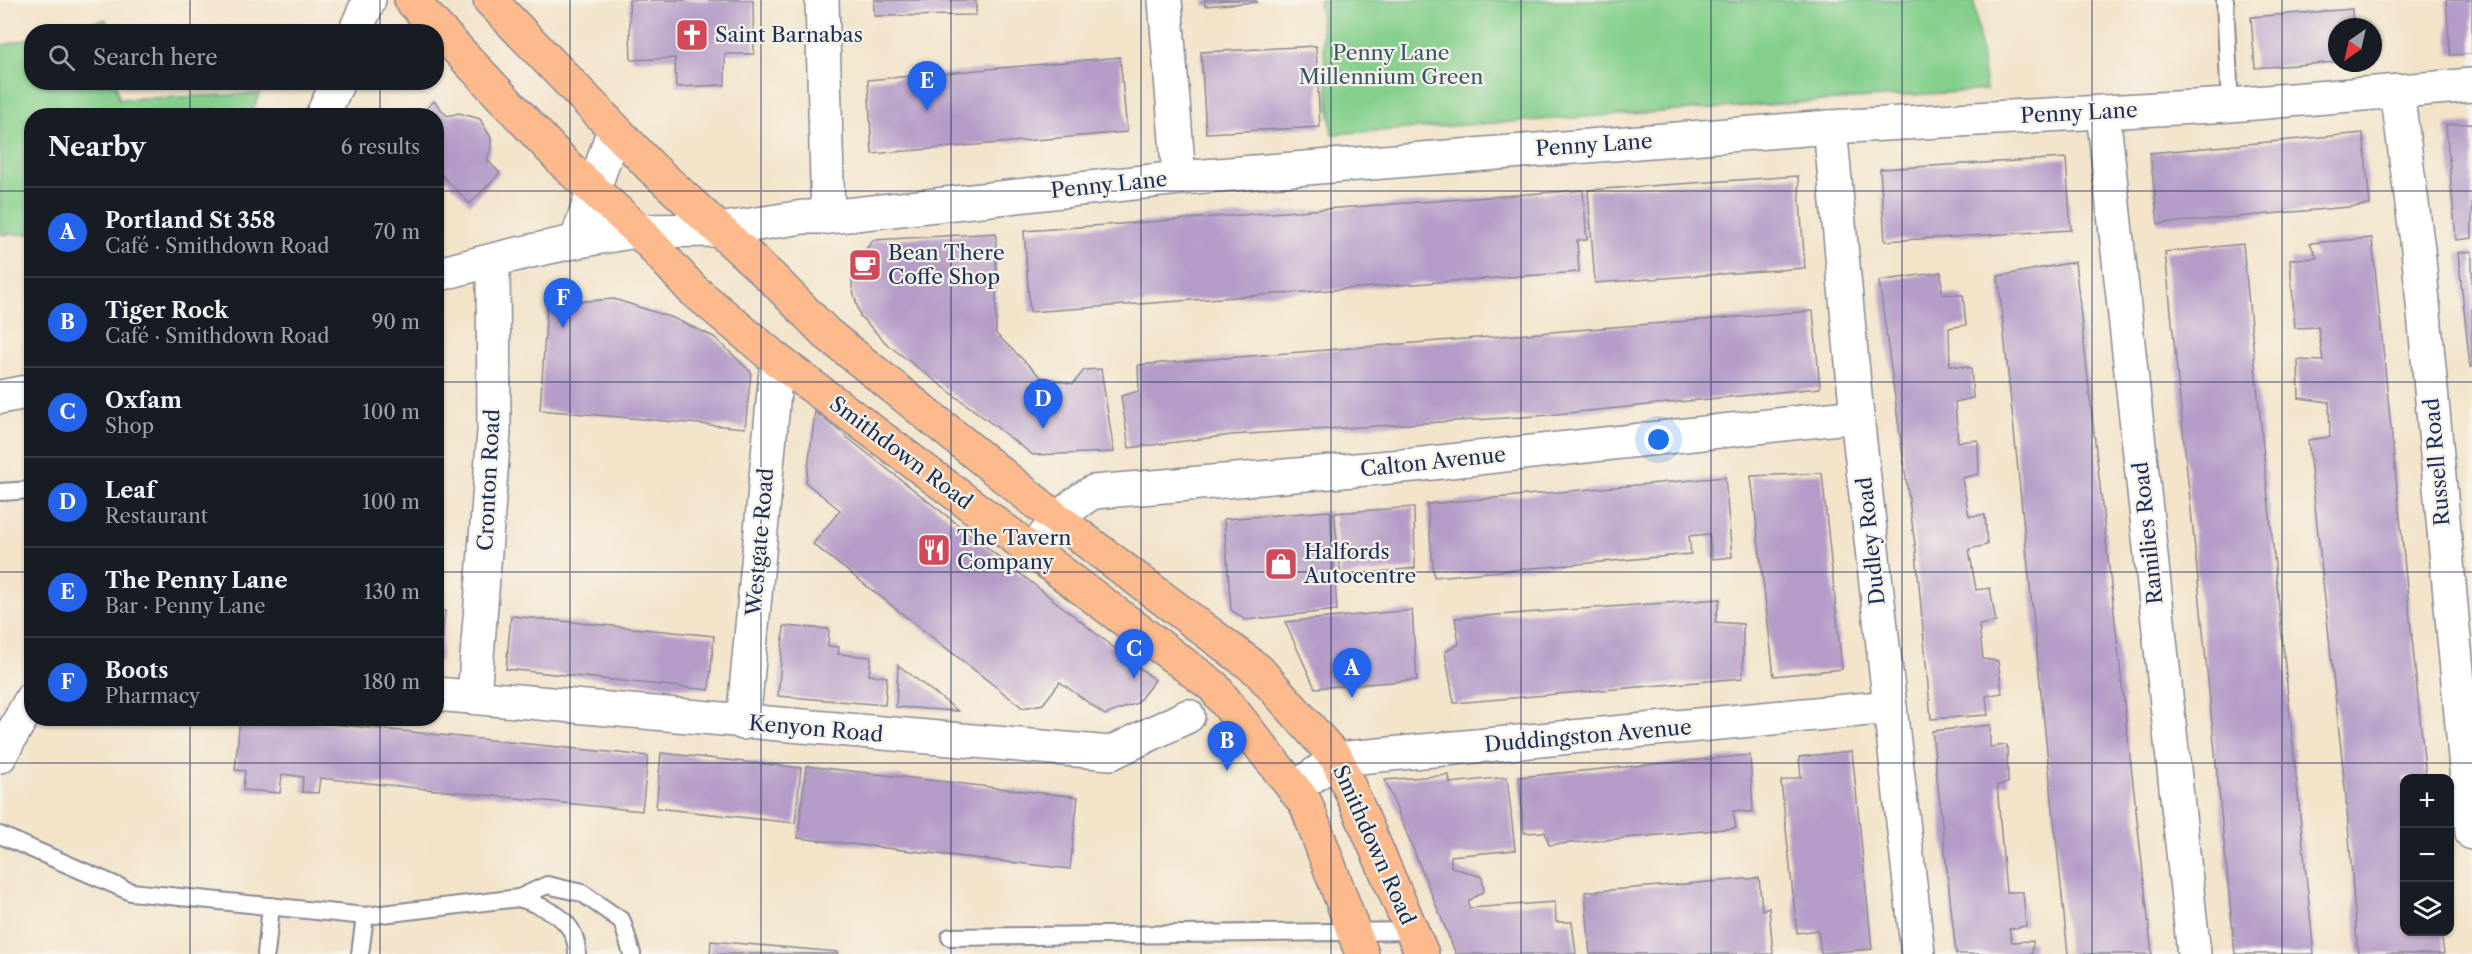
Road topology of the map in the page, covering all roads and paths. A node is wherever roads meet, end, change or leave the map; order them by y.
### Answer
1 (369, 0) edge
2 (411, 0) edge
3 (490, 0) edge
4 (822, 0) edge
5 (1165, 0) edge
6 (2225, 0) edge
7 (358, 24) edge
8 (434, 24) edge
9 (444, 35) edge
10 (2472, 85) edge
11 (334, 90) edge
12 (2397, 91) junction
13 (2230, 105) junction
14 (326, 108) edge
15 (2103, 112) junction
16 (1830, 127) junction
17 (614, 129) junction
18 (1179, 178) junction
19 (594, 190) junction
20 (828, 217) junction
21 (718, 230) junction
22 (639, 231) junction
23 (577, 240) junction
24 (493, 262) junction
25 (444, 272) edge
26 (777, 360) junction
27 (24, 392) edge
28 (0, 397) edge
29 (1857, 416) junction
30 (24, 490) edge
31 (0, 492) edge
32 (1057, 519) junction
33 (1033, 551) junction
34 (444, 695) edge
35 (474, 697) junction
36 (1890, 707) junction
37 (24, 712) edge
38 (1188, 716) dead end
39 (743, 723) junction
40 (0, 756) edge
41 (1337, 759) junction
42 (1294, 789) junction
43 (2472, 833) edge
44 (0, 835) edge
45 (519, 898) junction
46 (271, 906) junction
47 (364, 916) junction
48 (950, 938) dead end
49 (1417, 942) edge
50 (1358, 943) edge
51 (266, 954) edge
52 (360, 954) edge
53 (577, 954) edge
54 (632, 954) edge
55 (1918, 954) edge
56 (2194, 954) edge

1 - 7 street
2 - 8 highway, Smithdown Road
3 - 17 highway, Smithdown Road
4 - 20 street
5 - 18 street
6 - 13 lane
9 - 19 highway, Smithdown Road
10 - 12 street, Penny Lane
11 - 14 street
12 - 13 street, Penny Lane
12 - 43 street, Russell Road
13 - 15 street, Penny Lane
15 - 16 street, Penny Lane
15 - 56 street, Ramilies Road
16 - 18 street, Penny Lane
16 - 29 street, Dudley Road
17 - 19 street
17 - 21 highway, Smithdown Road
18 - 20 street, Penny Lane
19 - 22 highway, Smithdown Road
19 - 23 street
20 - 21 street, Penny Lane
21 - 22 street, Penny Lane
21 - 32 highway, Smithdown Road
22 - 23 street, Penny Lane
22 - 26 highway, Smithdown Road
23 - 24 street, Penny Lane
24 - 25 street, Penny Lane
24 - 35 street, Cronton Road
26 - 33 highway, Smithdown Road
26 - 39 street, Westgate Road
27 - 28 street
29 - 32 street, Calton Avenue
29 - 36 street, Dudley Road
30 - 31 lane
32 - 33 street, Calton Avenue
32 - 41 highway, Smithdown Road
33 - 42 highway, Smithdown Road
34 - 35 street, Kenyon Road
35 - 39 street, Kenyon Road
36 - 41 street, Duddingston Avenue
36 - 55 street, Dudley Road
37 - 40 street
38 - 39 street, Kenyon Road
41 - 42 street, Duddingston Avenue
41 - 49 highway, Smithdown Road
42 - 50 highway, Smithdown Road
44 - 46 lane
45 - 47 lane
45 - 53 lane
45 - 54 lane
46 - 47 lane
46 - 51 lane
47 - 52 lane
48 - 50 lane
49 - 50 lane

